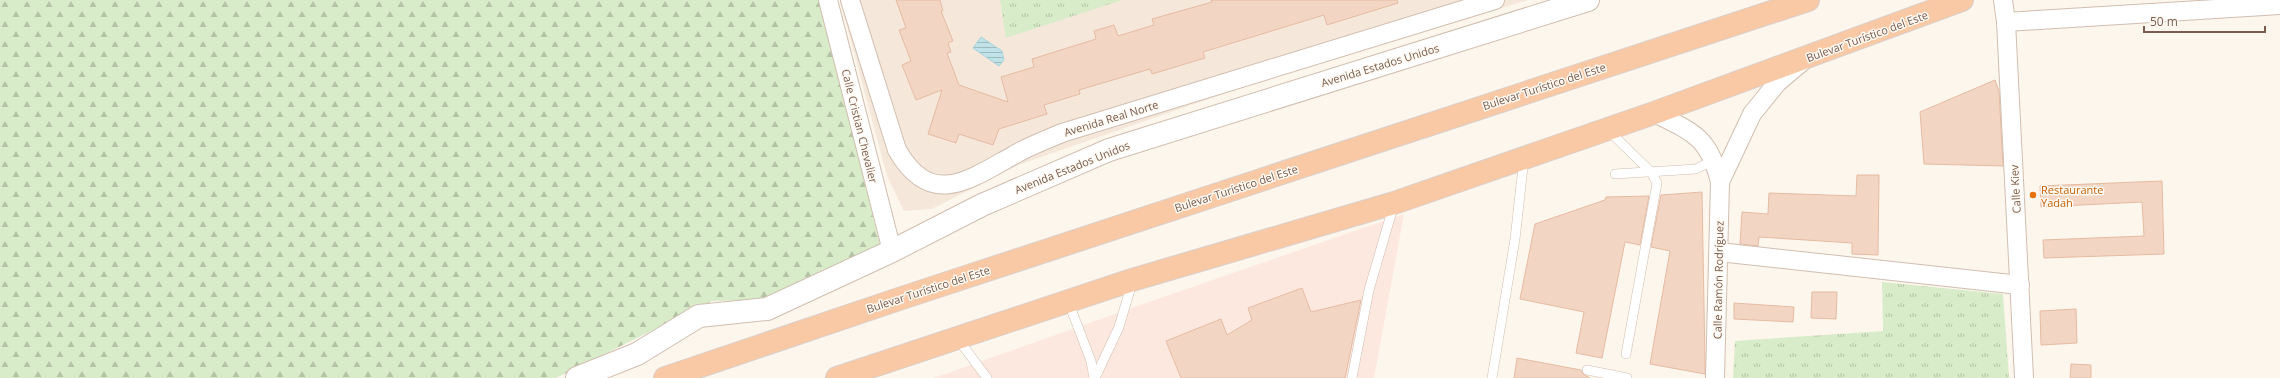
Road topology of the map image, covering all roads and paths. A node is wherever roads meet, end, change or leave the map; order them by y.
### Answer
1 (828, 0) edge
2 (850, 0) edge
3 (1495, 0) edge
4 (1588, 0) edge
5 (1808, 0) edge
6 (1962, 0) edge
7 (2003, 0) edge
8 (2280, 5) edge
9 (2006, 22) junction
10 (1808, 58) junction
11 (1654, 113) junction
12 (1607, 130) junction
13 (1524, 157) junction
14 (1714, 160) junction
15 (1651, 172) junction
16 (1615, 174) dead end
17 (1720, 182) junction
18 (1394, 203) junction
19 (892, 251) junction
20 (1719, 252) junction
21 (1132, 280) junction
22 (2020, 285) junction
23 (1068, 302) junction
24 (958, 338) junction
25 (1626, 354) dead end
26 (1587, 370) dead end
27 (577, 378) edge
28 (665, 378) edge
29 (837, 378) edge
30 (987, 378) edge
31 (1094, 378) edge
32 (1352, 378) edge
33 (1492, 378) edge
34 (1627, 378) edge
35 (1715, 378) edge
36 (2024, 378) edge

1 - 19 street, Calle Cristian Chevalier
2 - 3 street, Avenida Real Norte
4 - 19 street, Avenida Estados Unidos
5 - 28 highway, Bulevar Turístico del Este
6 - 10 highway, Bulevar Turístico del Este
7 - 9 street, Calle Kiev
8 - 9 street
9 - 22 street, Calle Kiev
10 - 11 highway, Bulevar Turístico del Este
10 - 17 street
11 - 12 highway, Bulevar Turístico del Este
11 - 14 street
12 - 13 highway, Bulevar Turístico del Este
12 - 15 lane
13 - 18 highway, Bulevar Turístico del Este
13 - 33 lane
14 - 15 lane
14 - 17 street
15 - 16 lane
15 - 25 lane
17 - 20 street, Calle Ramón Rodríguez
18 - 21 highway, Bulevar Turístico del Este
18 - 32 lane
19 - 27 street, Avenida Estados Unidos
20 - 22 street
20 - 35 street, Calle Ramón Rodríguez
21 - 23 highway, Bulevar Turístico del Este
21 - 31 lane
22 - 36 street, Calle Kiev
23 - 24 highway, Bulevar Turístico del Este
23 - 31 lane
24 - 29 highway, Bulevar Turístico del Este
24 - 30 lane
26 - 34 lane

